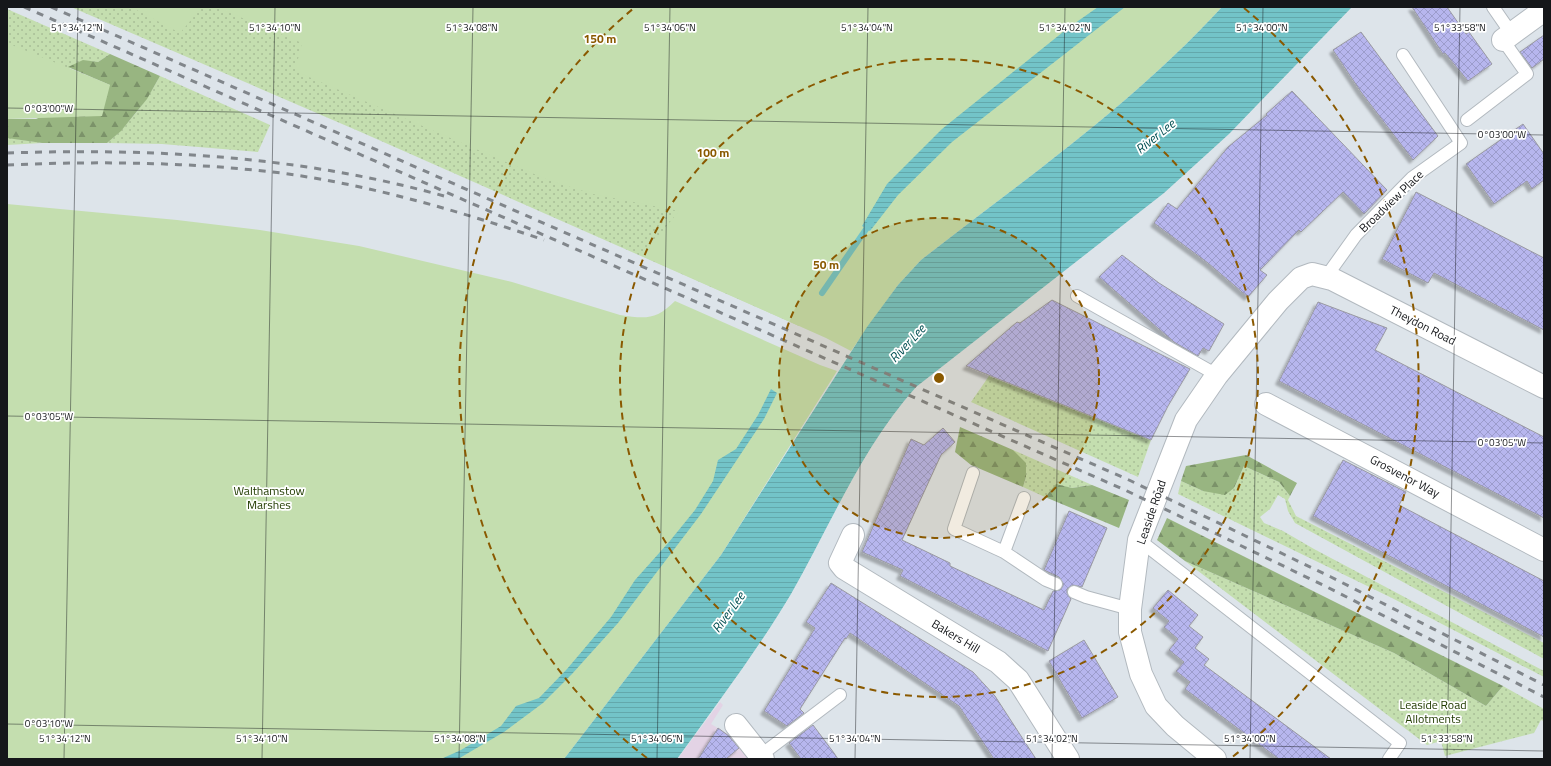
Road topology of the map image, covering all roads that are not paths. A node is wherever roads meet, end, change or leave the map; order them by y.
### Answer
1 (1493, 7) edge
2 (1544, 10) edge
3 (1507, 37) junction
4 (1403, 55) dead end
5 (1468, 120) dead end
6 (1326, 277) junction
7 (1301, 278) joint
8 (1077, 296) dead end
9 (1217, 375) junction
10 (1544, 387) edge
11 (1266, 404) dead end
12 (973, 473) dead end
13 (1024, 498) dead end
14 (853, 535) dead end
15 (1139, 540) junction
16 (1544, 550) edge
17 (1004, 552) junction
18 (1056, 584) dead end
19 (1074, 592) dead end
20 (1130, 609) junction
21 (840, 695) dead end
22 (736, 725) dead end
23 (759, 758) edge
24 (1068, 759) edge
25 (1215, 759) edge
26 (1389, 759) edge

1 - 3 lane
2 - 3 street
3 - 5 lane
4 - 6 lane, Broadview Place
6 - 7 street, Theydon Road
6 - 10 street, Theydon Road
7 - 9 street, Leaside Road
8 - 9 lane
9 - 15 street, Leaside Road
11 - 16 street, Grosvenor Way
12 - 17 lane
13 - 17 lane
14 - 24 street, Bakers Hill
15 - 20 street, Leaside Road
15 - 26 lane
17 - 18 lane
19 - 20 lane
20 - 25 street, Leaside Road
21 - 23 lane
22 - 23 street

